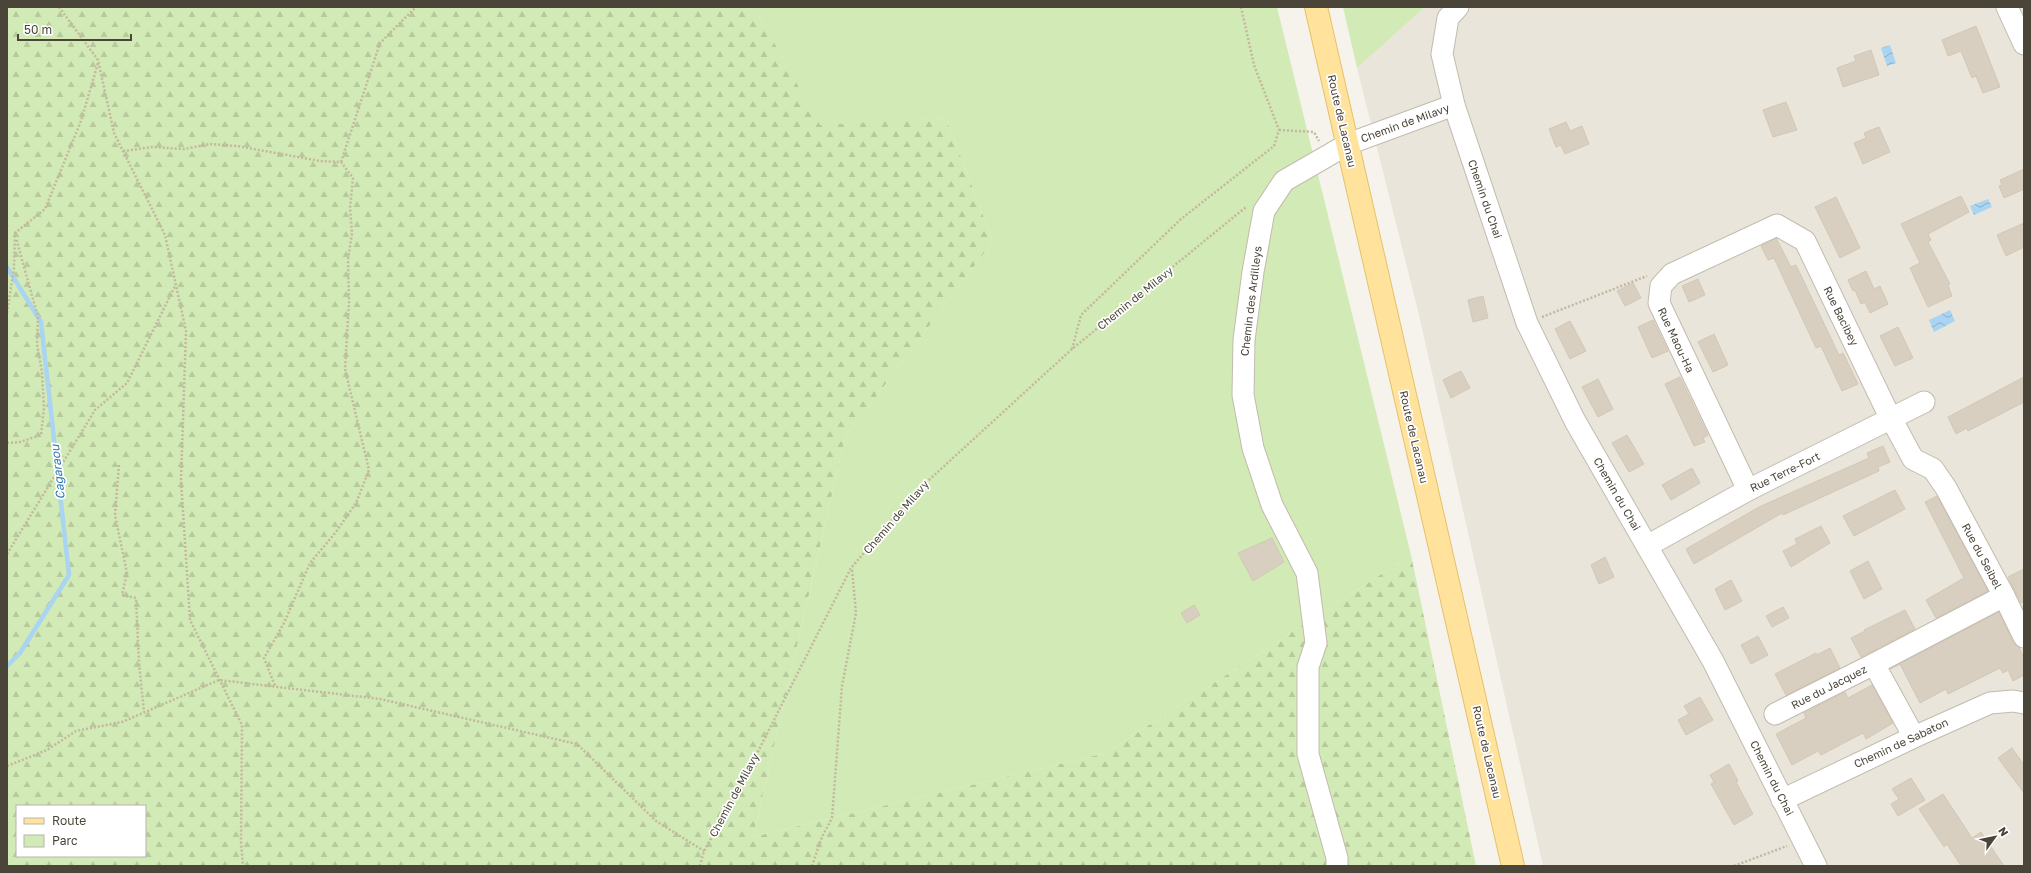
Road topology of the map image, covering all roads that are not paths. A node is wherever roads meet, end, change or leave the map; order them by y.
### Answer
1 (1316, 7) edge
2 (1458, 7) edge
3 (2007, 7) edge
4 (2024, 44) edge
5 (1454, 105) junction
6 (1348, 144) junction
7 (1777, 225) joint
8 (1924, 402) dead end
9 (1892, 419) junction
10 (1748, 490) junction
11 (1648, 546) junction
12 (2004, 596) junction
13 (2024, 636) edge
14 (1874, 664) junction
15 (2024, 703) edge
16 (1775, 714) dead end
17 (1914, 737) junction
18 (1782, 800) junction
19 (1337, 866) edge
20 (1513, 866) edge
21 (1816, 866) edge

1 - 6 main road, Route de Lacanau
2 - 5 street, Chemin de Milavy
3 - 4 street
5 - 6 street, Chemin de Milavy
5 - 11 street, Chemin du Chai
6 - 19 street, Chemin des Ardilleys
6 - 20 main road, Route de Lacanau
7 - 9 street, Rue Bacibey
7 - 10 street, Rue Maou-Ha
8 - 9 street, Rue Terre-Fort
9 - 10 street, Rue Terre-Fort
9 - 12 street, Rue du Seibel
10 - 11 street, Rue Terre-Fort
11 - 18 street, Chemin du Chai
12 - 13 street
12 - 14 street, Rue du Seibel
14 - 16 street, Rue du Jacquez
14 - 17 street, Rue du Jacquez
15 - 17 street, Chemin de Sabaton
17 - 18 street, Chemin de Sabaton
18 - 21 street, Chemin du Chai

